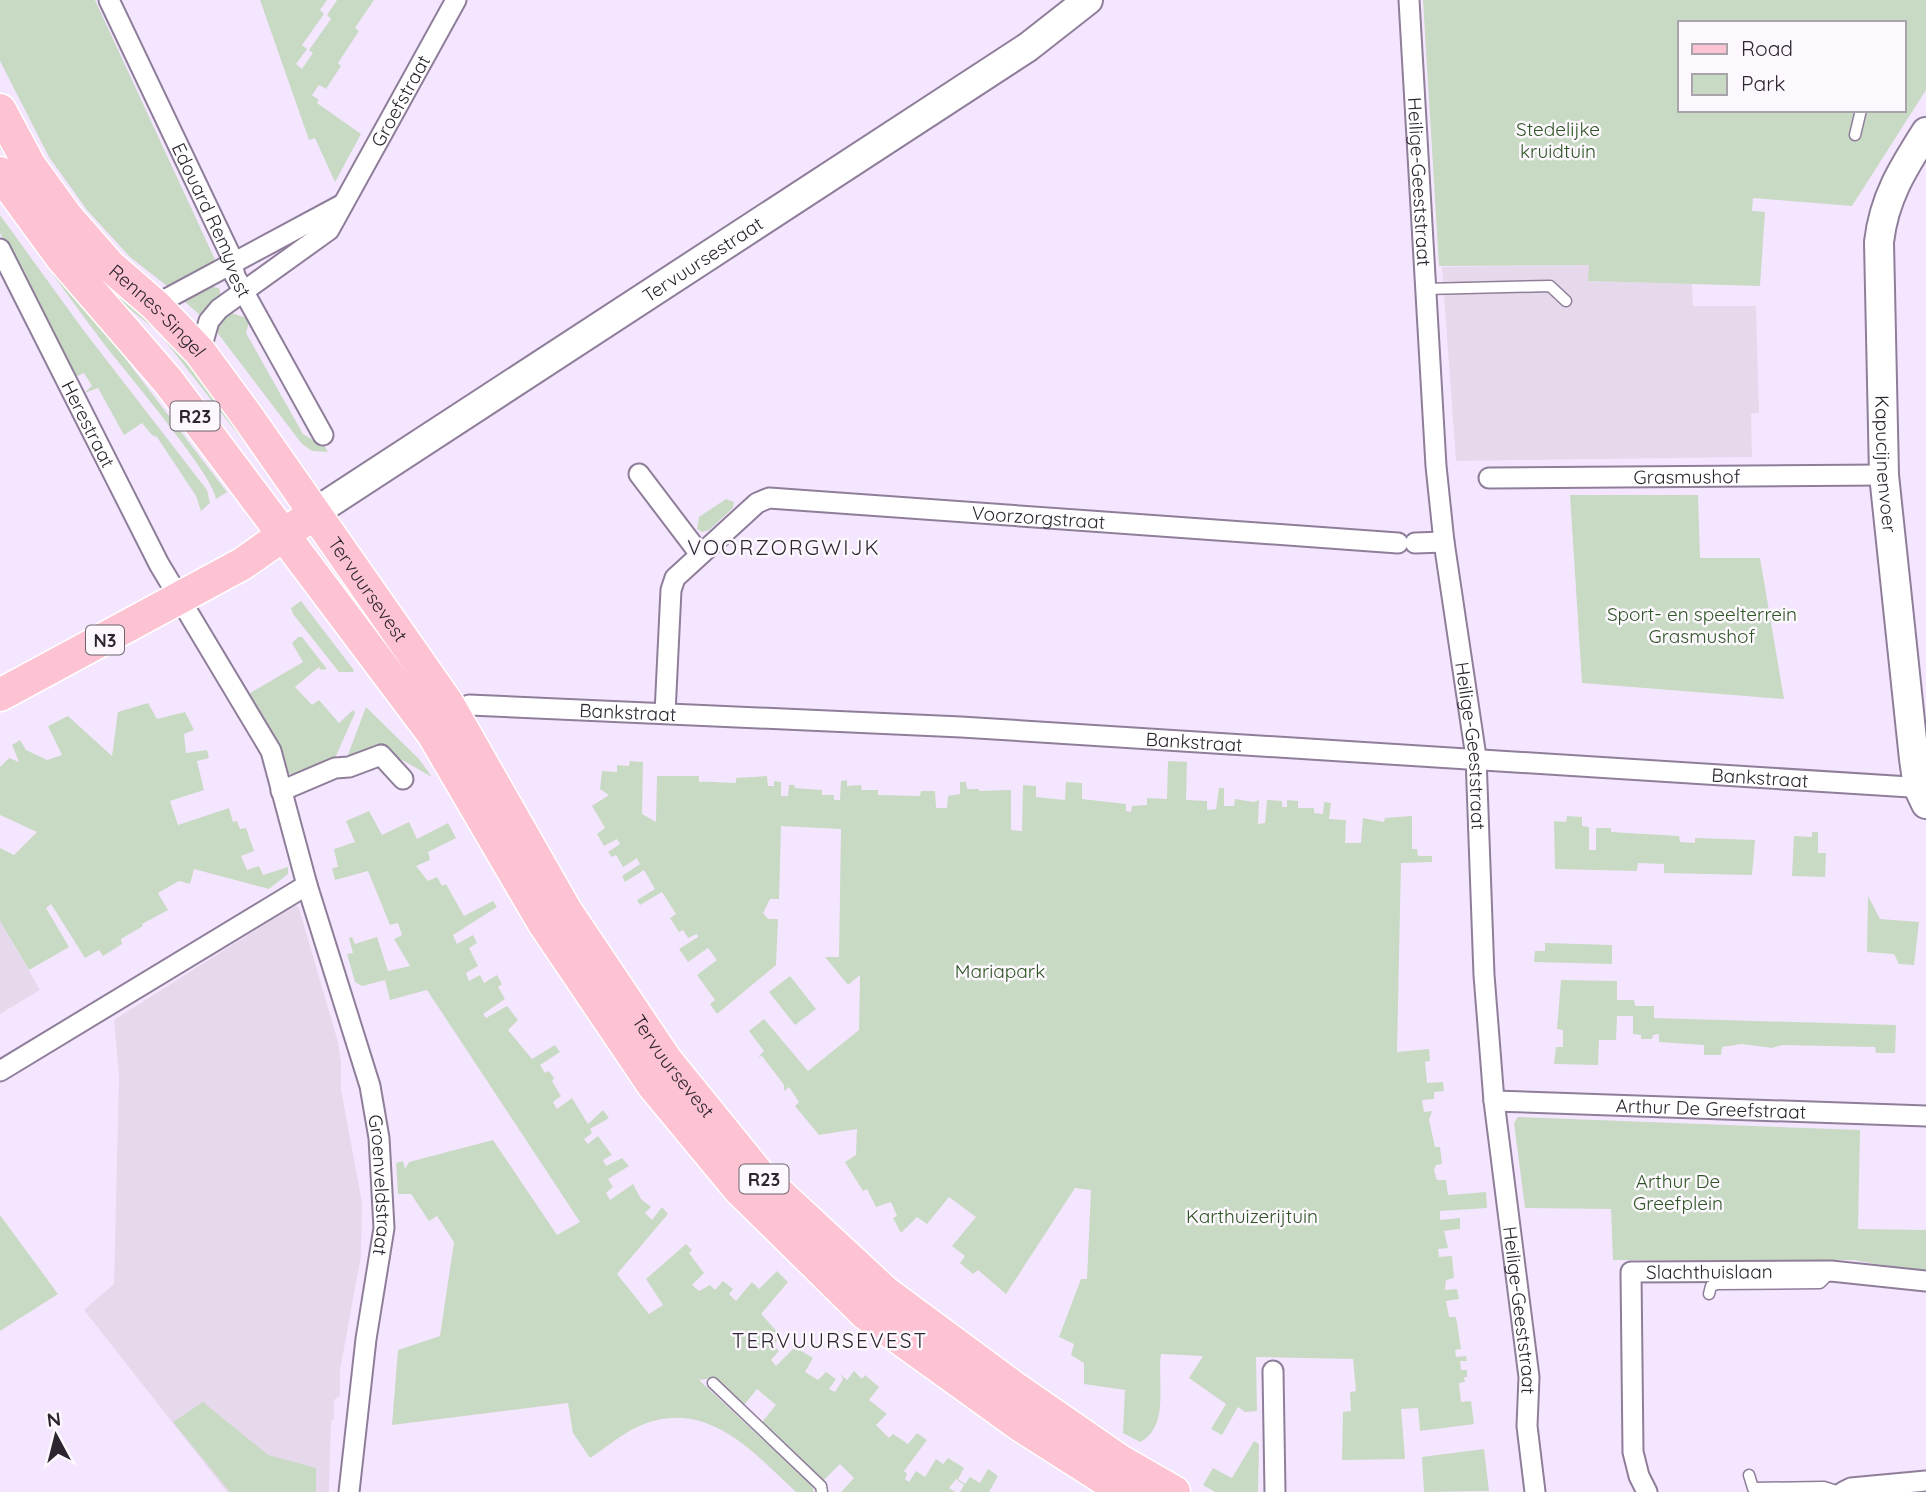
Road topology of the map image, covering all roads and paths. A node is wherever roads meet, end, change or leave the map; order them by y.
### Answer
1 (109, 0) edge
2 (456, 0) edge
3 (1088, 0) edge
4 (1409, 0) edge
5 (0, 110) edge
6 (1861, 112) edge
7 (1926, 132) edge
8 (1855, 135) dead end
9 (0, 173) edge
10 (347, 202) junction
11 (0, 249) edge
12 (232, 267) junction
13 (1424, 289) junction
14 (243, 293) junction
15 (1566, 301) dead end
16 (155, 305) junction
17 (200, 352) junction
18 (323, 435) dead end
19 (639, 474) dead end
20 (1884, 475) junction
21 (1489, 478) dead end
22 (314, 513) junction
23 (285, 534) junction
24 (1444, 542) junction
25 (699, 553) junction
26 (180, 599) junction
27 (0, 695) edge
28 (478, 705) dead end
29 (665, 713) junction
30 (1476, 757) junction
31 (403, 779) dead end
32 (281, 791) junction
33 (1924, 793) edge
34 (307, 885) junction
35 (0, 1071) edge
36 (1494, 1101) junction
37 (1926, 1116) edge
38 (1831, 1271) junction
39 (1926, 1281) edge
40 (1709, 1294) dead end
41 (1273, 1371) dead end
42 (713, 1383) dead end
43 (1749, 1475) dead end
44 (1926, 1481) edge
45 (349, 1492) edge
46 (822, 1492) edge
47 (1125, 1492) edge
48 (1174, 1492) edge
49 (1275, 1492) edge
50 (1535, 1492) edge
51 (1647, 1492) edge
52 (1842, 1492) edge

1 - 12 street, Edouard Remyvest
2 - 10 street, Groefstraat
3 - 22 street, Tervuursestraat
4 - 13 street, Heilige-Geeststraat
5 - 16 main road, Rennes-Singel / R23
6 - 8 lane
7 - 20 street, Kapucijnenvoer
9 - 23 main road, Rennes-Singel / R23
10 - 12 street
10 - 14 street, Groefstraat
11 - 26 street, Herestraat
12 - 14 street, Edouard Remyvest
12 - 16 street
13 - 15 lane
13 - 24 street, Heilige-Geeststraat
14 - 17 street, Groefstraat
14 - 18 street, Edouard Remyvest
16 - 17 main road, Rennes-Singel / R23
17 - 22 main road, Rennes-Singel / R23
19 - 25 street
20 - 21 street, Grasmushof
20 - 33 street, Kapucijnenvoer
22 - 23 main road, N3
22 - 48 main road, Tervuursevest / R23
23 - 26 main road, N3
23 - 47 main road, Tervuursevest / R23
24 - 25 street, Voorzorgstraat
24 - 30 street, Heilige-Geeststraat
25 - 29 street, Voorzorgstraat
26 - 27 main road, N3
26 - 32 street, Groenveldstraat
28 - 29 street, Bankstraat
29 - 30 street, Bankstraat
30 - 33 street, Bankstraat
30 - 36 street, Heilige-Geeststraat
31 - 32 street
32 - 34 street, Groenveldstraat
34 - 35 street
34 - 45 street, Groenveldstraat
36 - 37 street, Arthur De Greefstraat
36 - 50 street, Heilige-Geeststraat
38 - 39 street, Slachthuislaan
38 - 40 lane
38 - 51 street, Slachthuislaan
41 - 49 street
42 - 46 lane
43 - 52 lane
44 - 52 street

